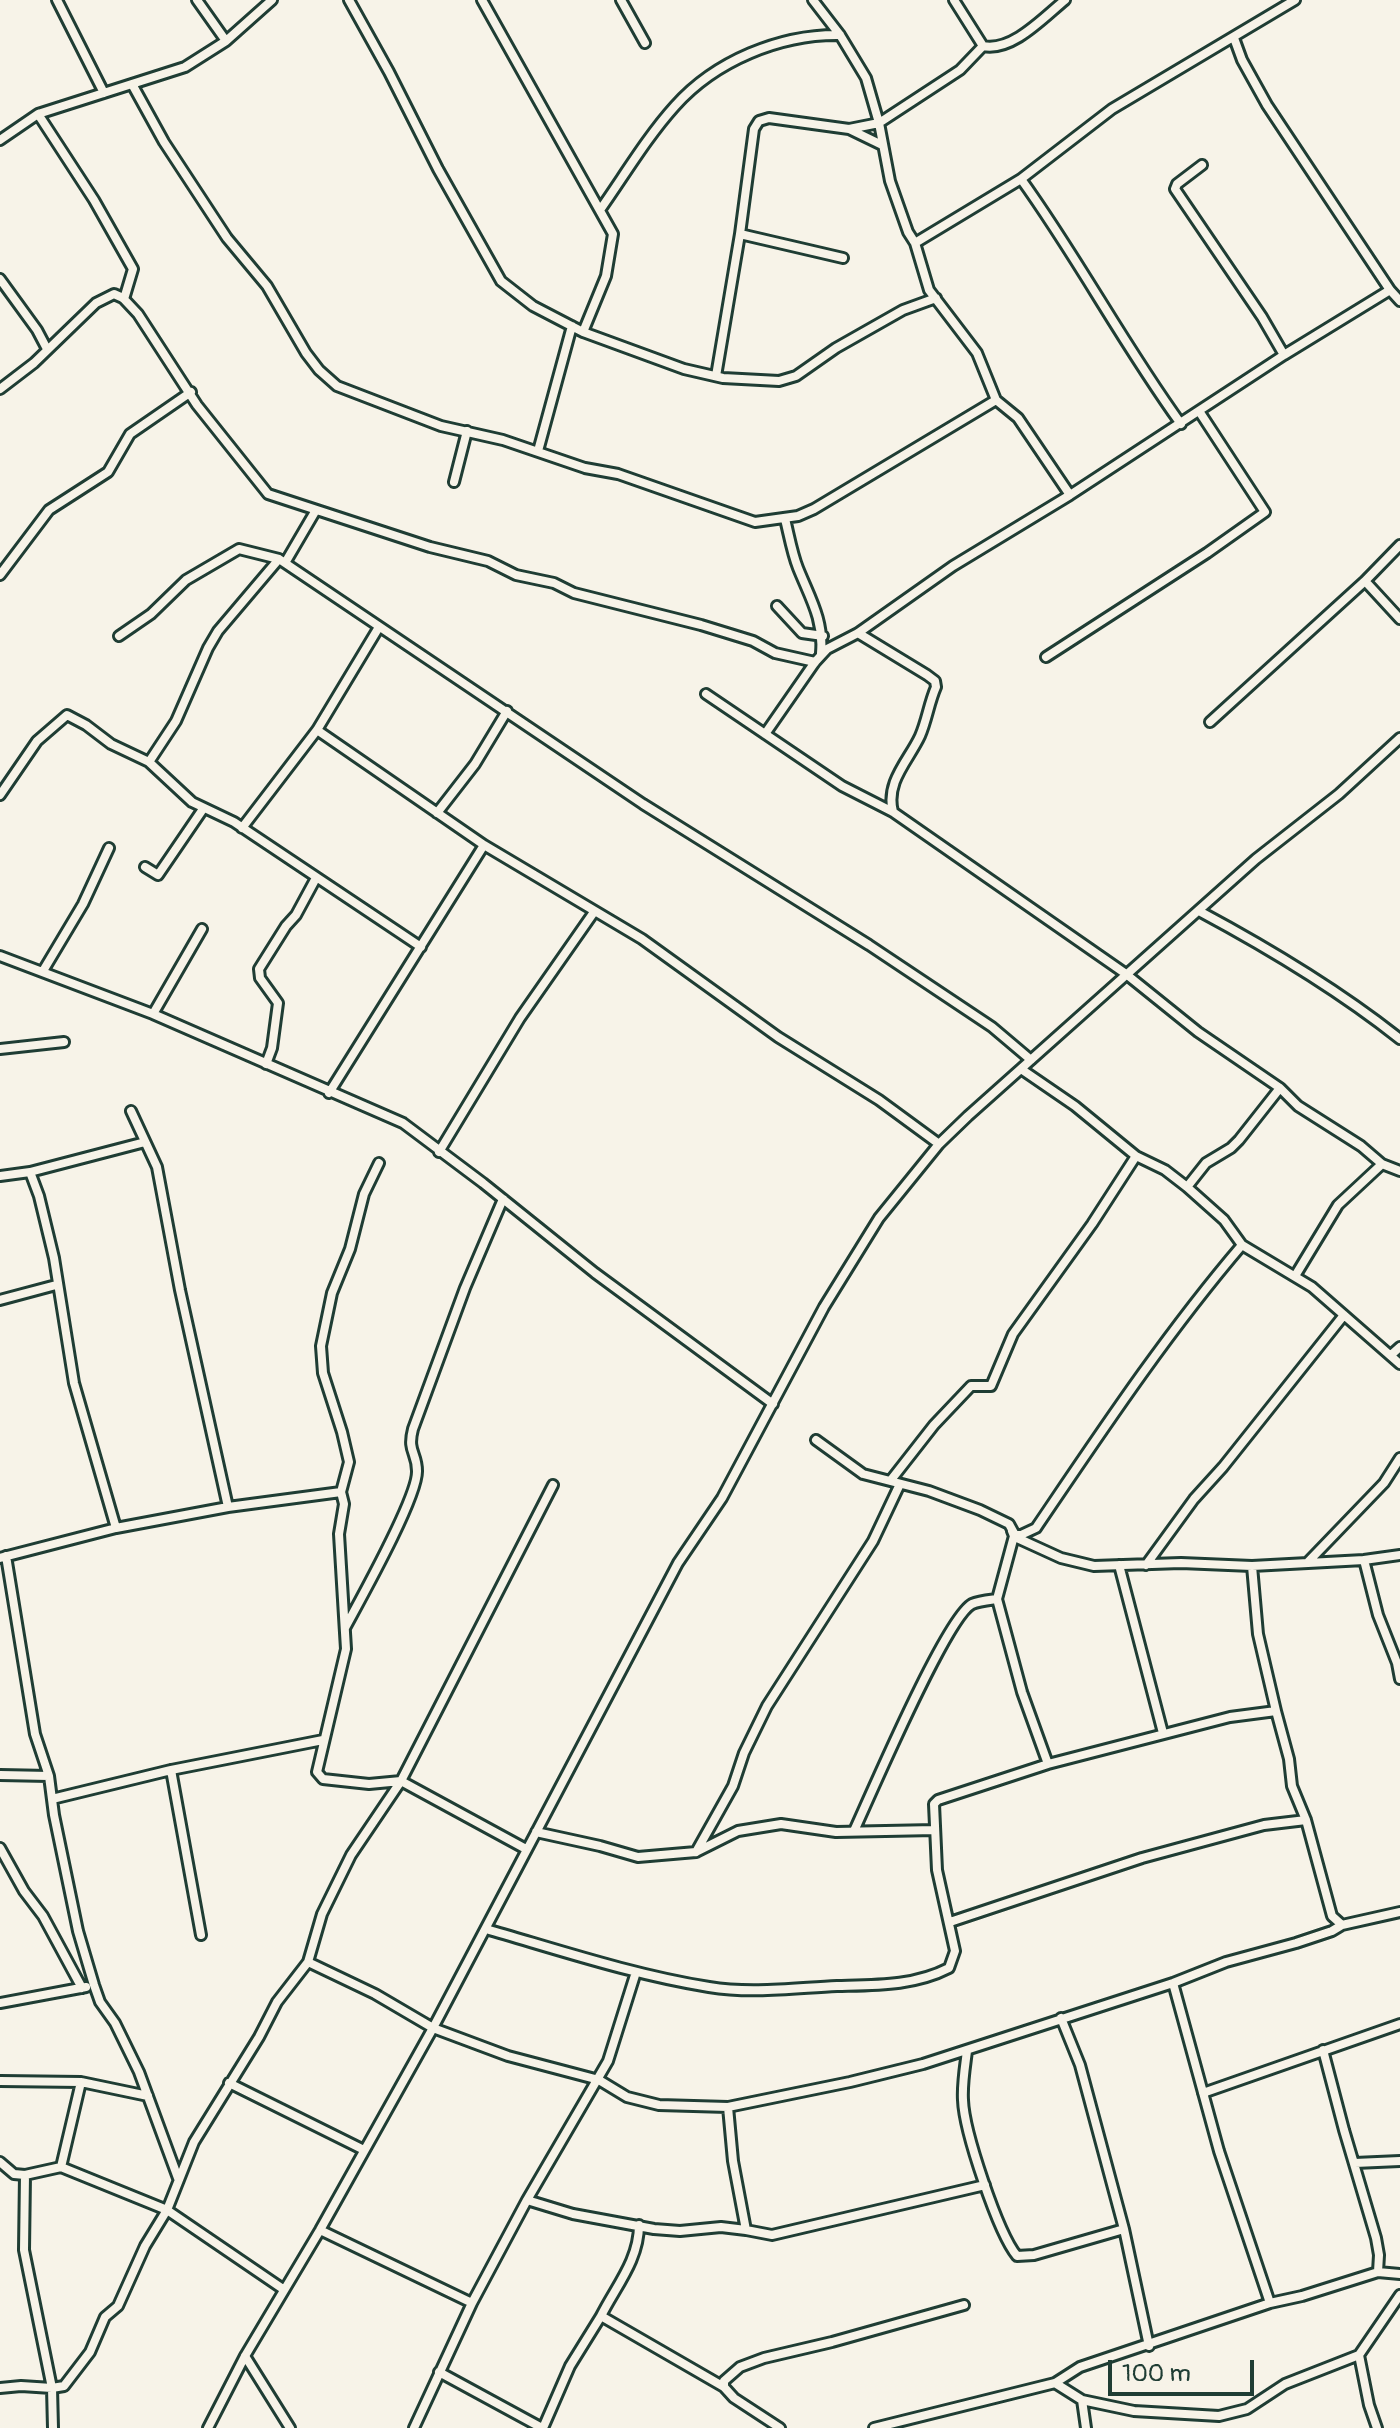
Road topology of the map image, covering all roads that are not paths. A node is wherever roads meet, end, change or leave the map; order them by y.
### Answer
1 (57, 0) edge
2 (197, 0) edge
3 (272, 0) edge
4 (349, 0) edge
5 (482, 0) edge
6 (621, 0) edge
7 (813, 0) edge
8 (954, 0) edge
9 (1065, 0) edge
10 (1295, 0) edge
11 (840, 35) junction
12 (1234, 38) junction
13 (226, 41) junction
14 (645, 43) dead end
15 (983, 46) junction
16 (132, 84) junction
17 (104, 93) junction
18 (38, 114) junction
19 (879, 123) junction
20 (849, 129) junction
21 (0, 140) edge
22 (882, 145) junction
23 (1202, 165) dead end
24 (1021, 179) junction
25 (600, 210) junction
26 (740, 234) junction
27 (915, 243) junction
28 (843, 258) dead end
29 (0, 279) edge
30 (1390, 290) junction
31 (936, 298) junction
32 (124, 299) junction
33 (1400, 301) edge
34 (572, 326) junction
35 (583, 332) junction
36 (47, 349) junction
37 (1284, 355) junction
38 (716, 376) junction
39 (0, 389) edge
40 (191, 392) junction
41 (996, 400) junction
42 (1199, 411) junction
43 (1181, 424) junction
44 (467, 431) junction
45 (538, 451) junction
46 (454, 482) dead end
47 (1070, 495) junction
48 (316, 510) junction
49 (785, 519) junction
50 (1400, 545) edge
51 (282, 561) junction
52 (1, 572) edge
53 (1365, 581) junction
54 (777, 606) dead end
55 (1400, 619) edge
56 (379, 627) junction
57 (858, 633) junction
58 (119, 636) dead end
59 (823, 636) junction
60 (821, 653) junction
61 (1046, 657) dead end
62 (815, 662) junction
63 (706, 694) dead end
64 (507, 711) junction
65 (1210, 722) dead end
66 (317, 730) junction
67 (765, 734) junction
68 (1400, 738) edge
69 (149, 762) junction
70 (0, 795) edge
71 (203, 809) junction
72 (893, 812) junction
73 (437, 813) junction
74 (242, 828) junction
75 (484, 845) junction
76 (109, 848) dead end
77 (145, 867) dead end
78 (316, 878) junction
79 (1199, 911) junction
80 (594, 912) junction
81 (202, 929) dead end
82 (421, 947) junction
83 (0, 956) edge
84 (43, 971) junction
85 (1126, 974) junction
86 (153, 1014) junction
87 (1400, 1039) edge
88 (64, 1042) dead end
89 (0, 1049) edge
90 (1031, 1060) junction
91 (266, 1064) junction
92 (1021, 1069) junction
93 (1280, 1088) junction
94 (329, 1093) junction
95 (131, 1111) dead end
96 (145, 1142) junction
97 (939, 1144) junction
98 (439, 1152) junction
99 (1136, 1156) junction
100 (379, 1163) dead end
101 (1382, 1164) junction
102 (1400, 1171) edge
103 (30, 1172) junction
104 (0, 1176) edge
105 (1187, 1187) junction
106 (503, 1199) junction
107 (1242, 1245) junction
108 (1295, 1276) junction
109 (56, 1285) junction
110 (0, 1300) edge
111 (1344, 1315) junction
112 (1400, 1347) edge
113 (1391, 1355) junction
114 (1400, 1364) edge
115 (773, 1404) junction
116 (816, 1440) dead end
117 (1400, 1458) edge
118 (896, 1482) junction
119 (553, 1485) dead end
120 (341, 1492) junction
121 (228, 1507) junction
122 (1009, 1524) junction
123 (116, 1528) junction
124 (1014, 1536) junction
125 (1400, 1555) edge
126 (3, 1557) edge
127 (1364, 1560) junction
128 (1308, 1562) junction
129 (1119, 1565) junction
130 (1146, 1565) junction
131 (1252, 1566) junction
132 (997, 1599) junction
133 (344, 1629) junction
134 (1400, 1679) edge
135 (1276, 1711) junction
136 (1163, 1733) junction
137 (323, 1740) junction
138 (1048, 1764) junction
139 (171, 1770) junction
140 (0, 1775) edge
141 (49, 1776) junction
142 (401, 1781) junction
143 (52, 1799) junction
144 (1306, 1820) junction
145 (935, 1830) junction
146 (854, 1831) junction
147 (536, 1832) junction
148 (0, 1848) edge
149 (526, 1849) junction
150 (696, 1852) junction
151 (1400, 1912) edge
152 (950, 1922) junction
153 (1342, 1925) junction
154 (486, 1929) junction
155 (201, 1935) dead end
156 (308, 1962) junction
157 (636, 1972) junction
158 (1173, 1983) junction
159 (94, 1985) junction
160 (82, 1988) junction
161 (0, 2003) edge
162 (1061, 2018) junction
163 (1400, 2024) edge
164 (433, 2028) junction
165 (1323, 2050) junction
166 (967, 2051) junction
167 (599, 2080) junction
168 (0, 2081) edge
169 (81, 2082) junction
170 (229, 2083) junction
171 (1203, 2093) junction
172 (148, 2096) junction
173 (728, 2107) junction
174 (364, 2150) junction
175 (1400, 2161) edge
176 (0, 2162) edge
177 (1355, 2163) junction
178 (61, 2167) junction
179 (25, 2175) junction
180 (178, 2178) junction
181 (985, 2185) junction
182 (527, 2200) junction
183 (167, 2210) junction
184 (639, 2225) junction
185 (1124, 2229) junction
186 (320, 2230) junction
187 (746, 2230) junction
188 (1378, 2272) junction
189 (1400, 2274) edge
190 (283, 2289) junction
191 (1400, 2295) edge
192 (472, 2303) junction
193 (1270, 2303) junction
194 (964, 2305) dead end
195 (601, 2316) junction
196 (1149, 2346) junction
197 (1359, 2355) junction
198 (245, 2356) junction
199 (439, 2372) junction
200 (1055, 2383) junction
201 (724, 2387) junction
202 (0, 2388) edge
203 (52, 2388) junction
204 (1082, 2400) junction
205 (53, 2428) edge
206 (208, 2428) edge
207 (290, 2428) edge
208 (414, 2428) edge
209 (542, 2428) edge
210 (780, 2428) edge
211 (874, 2428) edge
212 (1086, 2428) edge
213 (1377, 2428) edge

1 - 17 street
2 - 13 street
3 - 13 street
4 - 34 street
5 - 25 street
6 - 14 street
7 - 11 street
8 - 15 street
9 - 15 street
10 - 12 street
11 - 19 street
11 - 25 street
12 - 24 street
12 - 30 street
13 - 16 street
15 - 19 street
16 - 17 street
16 - 44 street
17 - 18 street
18 - 21 street
18 - 32 street
19 - 20 street
19 - 22 street
20 - 22 street
20 - 26 street
22 - 27 street
23 - 37 street
24 - 27 street
24 - 43 street
25 - 35 street
26 - 28 street
26 - 38 street
27 - 31 street
29 - 36 street
30 - 33 street
30 - 37 street
31 - 38 street
31 - 41 street
32 - 36 street
32 - 40 street
34 - 35 street
34 - 45 street
35 - 38 street
36 - 39 street
37 - 42 street
40 - 48 street
40 - 52 street
41 - 47 street
41 - 49 street
42 - 43 street
42 - 61 street
43 - 47 street
44 - 45 street
44 - 46 street
45 - 49 street
47 - 57 street
48 - 51 street
48 - 62 street
49 - 59 street
50 - 53 street
51 - 56 street
51 - 58 street
51 - 69 street
53 - 55 street
53 - 65 street
54 - 59 street
56 - 64 street
56 - 66 street
57 - 60 street
57 - 72 street
59 - 60 street
60 - 62 street
62 - 67 street
63 - 67 street
64 - 73 street
64 - 90 street
66 - 73 street
66 - 74 street
67 - 72 street
68 - 79 street
69 - 70 street
69 - 71 street
71 - 74 street
71 - 77 street
72 - 85 street
73 - 75 street
74 - 78 street
75 - 80 street
75 - 82 street
76 - 84 street
78 - 82 street
78 - 91 street
79 - 85 street
79 - 87 street
80 - 97 street
80 - 98 street
81 - 86 street
82 - 94 street
83 - 84 street
84 - 86 street
85 - 90 street
85 - 93 street
86 - 91 street
88 - 89 street
90 - 92 street
91 - 94 street
92 - 97 street
92 - 99 street
93 - 101 street
93 - 105 street
94 - 98 street
95 - 96 street
96 - 103 street
96 - 121 street
97 - 115 street
98 - 106 street
99 - 105 street
99 - 118 street
100 - 120 street
101 - 102 street
101 - 108 street
103 - 104 street
103 - 109 street
105 - 107 street
106 - 115 street
106 - 133 street
107 - 108 street
107 - 122 street
108 - 111 street
109 - 110 street
109 - 123 street
111 - 113 street
111 - 130 street
112 - 113 street
113 - 114 street
115 - 147 street
116 - 118 street
117 - 128 street
118 - 122 street
118 - 150 street
119 - 142 street
120 - 121 street
120 - 133 street
121 - 123 street
122 - 124 street
123 - 126 street
124 - 129 street
124 - 132 street
125 - 127 street
126 - 141 street
127 - 128 street
127 - 134 street
128 - 131 street
129 - 130 street
129 - 136 street
130 - 131 street
131 - 135 street
132 - 138 street
132 - 146 street
133 - 137 street
135 - 136 street
135 - 144 street
136 - 138 street
137 - 139 street
137 - 142 street
138 - 145 street
139 - 143 street
139 - 155 street
140 - 141 street
141 - 143 street
142 - 149 street
142 - 156 street
143 - 159 street
144 - 152 street
144 - 153 street
145 - 146 street
145 - 152 street
146 - 150 street
147 - 149 street
147 - 150 street
148 - 160 street
149 - 154 street
151 - 153 street
152 - 157 street
153 - 158 street
154 - 157 street
154 - 164 street
156 - 164 street
156 - 170 street
157 - 167 street
158 - 162 street
158 - 171 street
159 - 160 street
159 - 172 street
160 - 161 street
162 - 166 street
162 - 185 street
163 - 165 street
164 - 167 street
164 - 174 street
165 - 171 street
165 - 177 street
166 - 173 street
166 - 181 street
167 - 173 street
167 - 182 street
168 - 169 street
169 - 172 street
169 - 178 street
170 - 174 street
170 - 180 street
171 - 193 street
172 - 180 street
173 - 187 street
174 - 186 street
175 - 177 street
176 - 179 street
177 - 188 street
178 - 179 street
178 - 183 street
179 - 203 street
180 - 183 street
181 - 185 street
181 - 187 street
182 - 184 street
182 - 192 street
183 - 190 street
183 - 203 street
184 - 187 street
184 - 195 street
185 - 196 street
186 - 190 street
186 - 192 street
188 - 189 street
188 - 193 street
190 - 198 street
191 - 197 street
192 - 199 street
193 - 196 street
194 - 201 street
195 - 201 street
195 - 209 street
196 - 200 street
197 - 204 street
197 - 213 street
198 - 206 street
198 - 207 street
199 - 208 street
199 - 209 street
200 - 204 street
200 - 211 street
201 - 210 street
202 - 203 street
203 - 205 street
204 - 212 street

